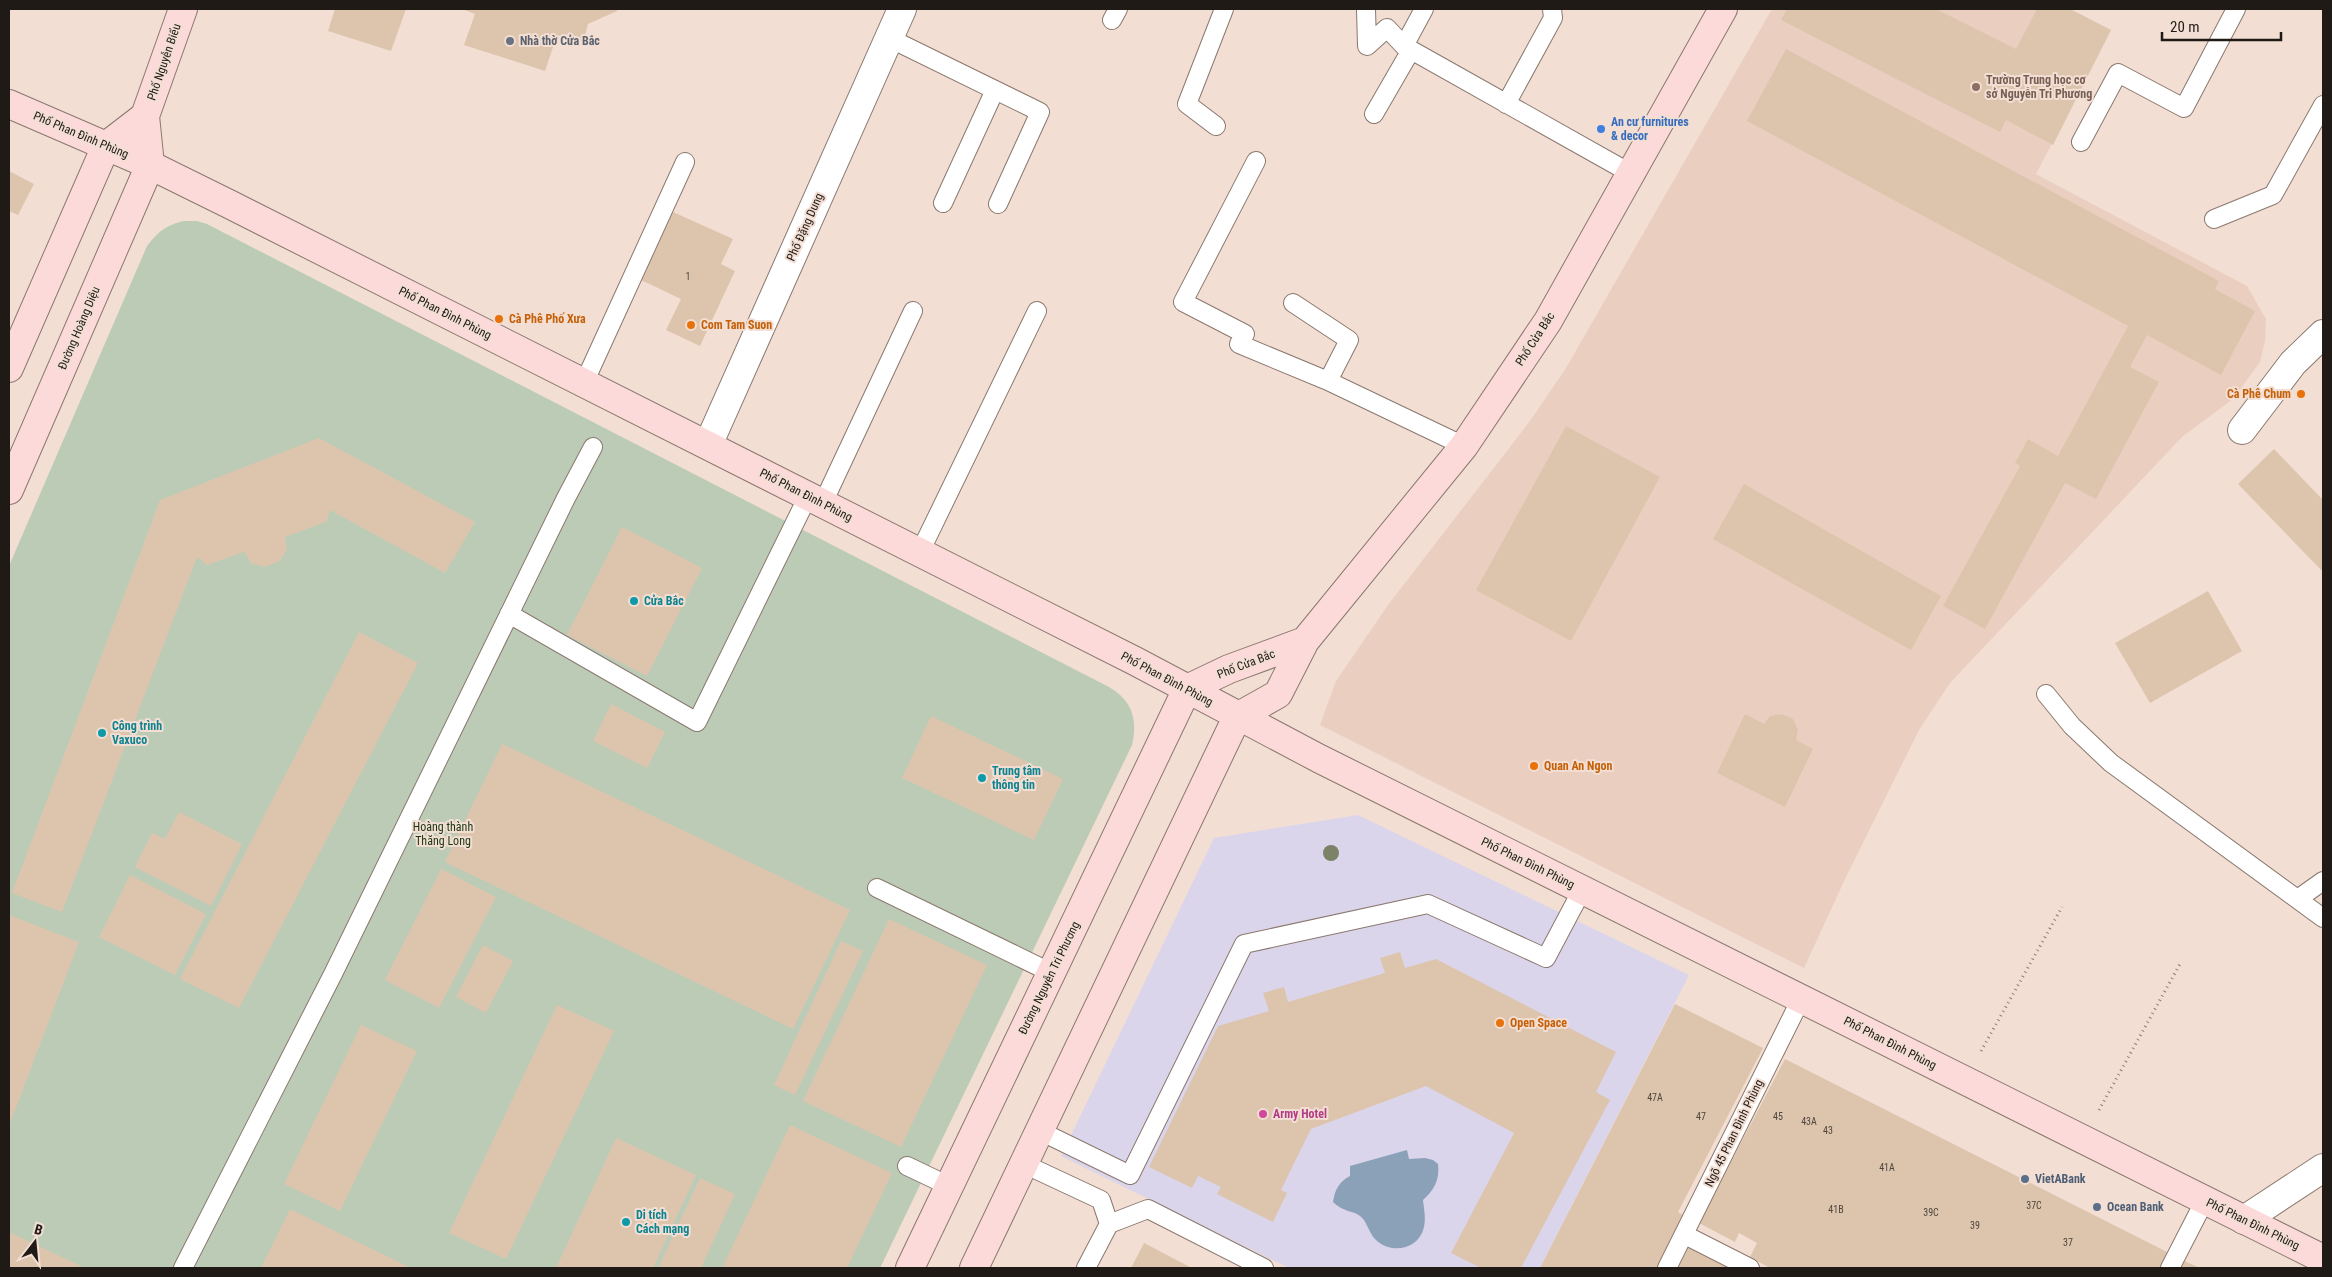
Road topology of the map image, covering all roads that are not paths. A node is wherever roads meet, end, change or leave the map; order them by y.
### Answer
1 (182, 9) edge
2 (902, 9) edge
3 (1224, 9) edge
4 (1366, 9) edge
5 (1424, 9) edge
6 (1552, 9) edge
7 (1723, 9) edge
8 (2236, 9) edge
9 (889, 38) junction
10 (1408, 48) junction
11 (995, 90) junction
12 (9, 104) edge
13 (1506, 104) junction
14 (2323, 105) edge
15 (1374, 114) dead end
16 (145, 116) junction
17 (1216, 126) dead end
18 (2081, 142) dead end
19 (106, 146) junction
20 (1256, 161) dead end
21 (685, 162) dead end
22 (150, 164) junction
23 (1630, 173) junction
24 (943, 203) dead end
25 (998, 204) dead end
26 (2214, 219) dead end
27 (1293, 303) dead end
28 (913, 311) dead end
29 (1037, 312) dead end
30 (2323, 334) edge
31 (9, 368) edge
32 (1328, 382) junction
33 (584, 383) junction
34 (2242, 430) dead end
35 (708, 445) junction
36 (1464, 446) junction
37 (593, 447) dead end
38 (9, 490) edge
39 (816, 500) junction
40 (920, 552) junction
41 (509, 614) junction
42 (1305, 641) junction
43 (1187, 689) junction
44 (2046, 694) dead end
45 (1238, 717) junction
46 (2323, 881) edge
47 (877, 888) dead end
48 (1582, 890) junction
49 (2299, 898) junction
50 (2323, 918) edge
51 (1052, 973) junction
52 (1801, 999) junction
53 (1040, 1132) junction
54 (1024, 1164) junction
55 (907, 1166) dead end
56 (2323, 1168) edge
57 (950, 1186) junction
58 (2205, 1200) junction
59 (2244, 1220) junction
60 (1109, 1224) junction
61 (1685, 1235) junction
62 (2323, 1258) edge
63 (183, 1268) edge
64 (910, 1268) edge
65 (974, 1268) edge
66 (1086, 1268) edge
67 (1264, 1268) edge
68 (1667, 1268) edge
69 (1750, 1268) edge
70 (2170, 1268) edge

1 - 16 street, Phố Nguyễn Biểu
2 - 9 street, Phố Đặng Dung
3 - 17 lane
4 - 10 lane
5 - 10 lane
6 - 13 lane
7 - 23 street, Phố Cửa Bắc
8 - 18 lane
9 - 11 lane
9 - 35 street, Phố Đặng Dung
10 - 13 lane
10 - 15 lane
11 - 24 lane
11 - 25 lane
12 - 19 street, Phố Phan Đình Phùng
13 - 23 lane
14 - 26 lane
16 - 19 street, Phố Nguyễn Biểu
16 - 22 street, Phố Nguyễn Biểu
19 - 22 street, Phố Phan Đình Phùng
19 - 31 street
20 - 32 lane
21 - 33 lane
22 - 33 street, Phố Phan Đình Phùng
22 - 38 street, Đường Hoàng Diệu
23 - 36 street, Phố Cửa Bắc
27 - 32 lane
28 - 39 lane
29 - 40 lane
30 - 34 street
32 - 36 lane
33 - 35 street, Phố Phan Đình Phùng
35 - 39 street, Phố Phan Đình Phùng
36 - 42 street, Phố Cửa Bắc
37 - 41 lane
39 - 40 street, Phố Phan Đình Phùng
39 - 41 lane
40 - 43 street, Phố Phan Đình Phùng
41 - 63 lane
42 - 43 street, Phố Cửa Bắc
42 - 45 street, Phố Cửa Bắc
43 - 45 street, Phố Phan Đình Phùng
43 - 51 street, Đường Nguyễn Tri Phương
44 - 49 lane
45 - 48 street, Phố Phan Đình Phùng
45 - 53 street
46 - 49 lane
47 - 51 lane
48 - 52 street, Phố Phan Đình Phùng
48 - 53 lane
49 - 50 lane
51 - 57 street, Đường Nguyễn Tri Phương
52 - 58 street, Phố Phan Đình Phùng
52 - 61 lane, Ngõ 45 Phan Đình Phùng
53 - 54 street
54 - 60 lane
54 - 65 street
55 - 57 lane
56 - 59 street
57 - 64 street, Đường Nguyễn Tri Phương
58 - 59 street, Phố Phan Đình Phùng
58 - 70 lane
59 - 62 street, Phố Phan Đình Phùng
60 - 66 lane
60 - 67 lane
61 - 68 lane, Ngõ 45 Phan Đình Phùng
61 - 69 lane

